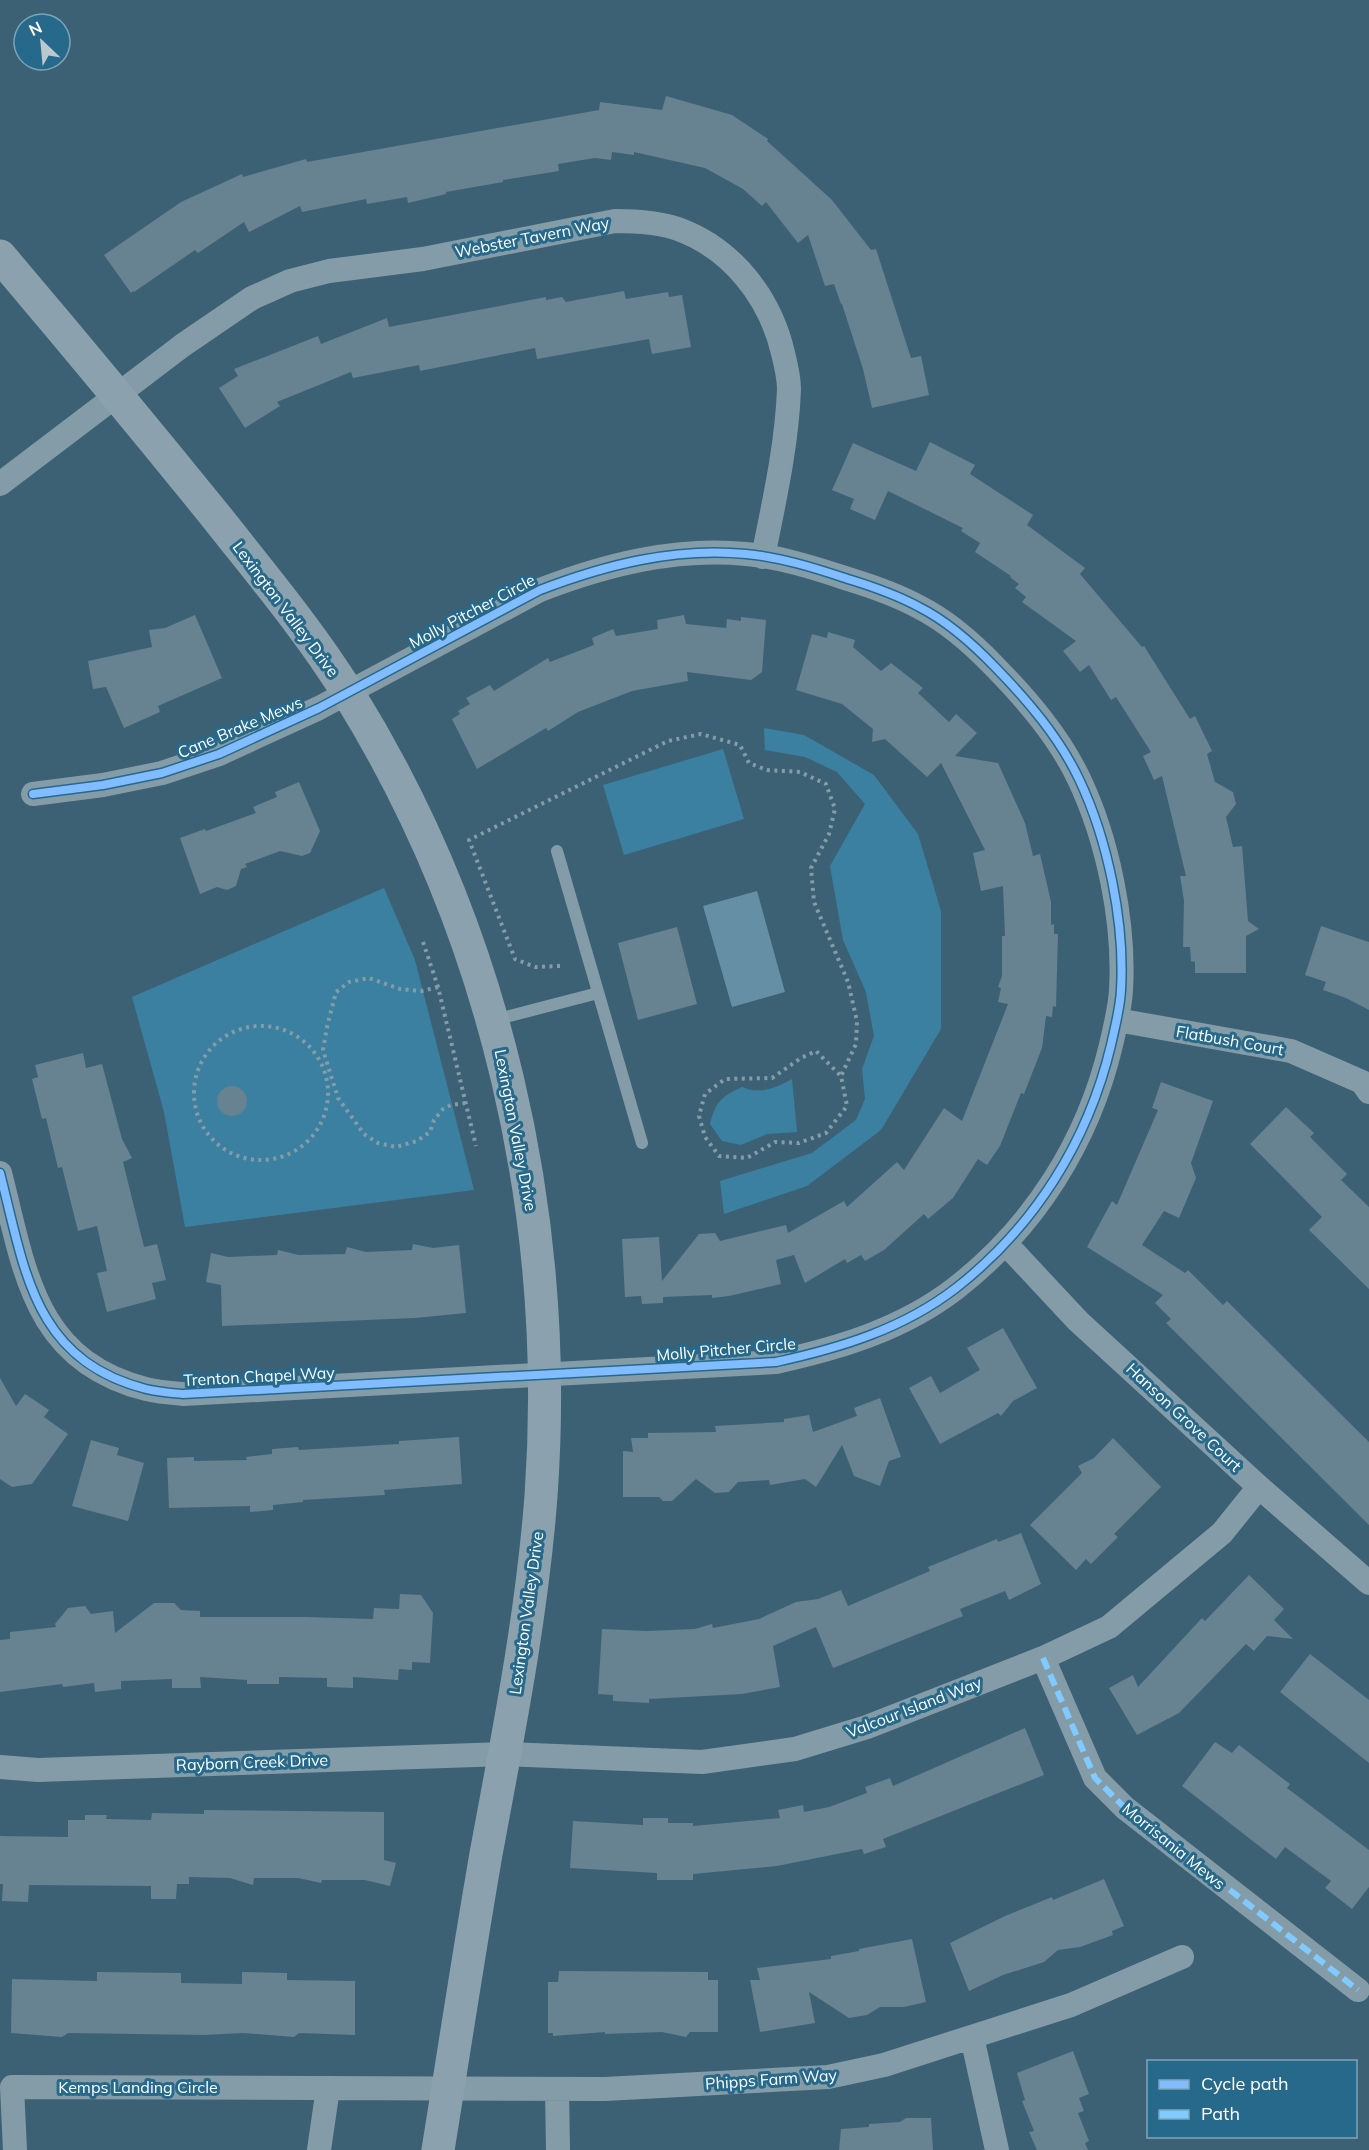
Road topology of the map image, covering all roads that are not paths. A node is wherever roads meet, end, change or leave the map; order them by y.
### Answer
1 (0, 256) edge
2 (118, 394) junction
3 (0, 484) edge
4 (763, 556) junction
5 (348, 693) junction
6 (33, 794) dead end
7 (557, 851) dead end
8 (598, 993) junction
9 (492, 1020) junction
10 (1117, 1020) junction
11 (1369, 1092) edge
12 (642, 1143) dead end
13 (0, 1173) edge
14 (1006, 1244) junction
15 (544, 1375) junction
16 (1259, 1486) junction
17 (1369, 1583) edge
18 (1043, 1658) junction
19 (505, 1754) junction
20 (0, 1767) edge
21 (1182, 1957) dead end
22 (1358, 1990) dead end
23 (972, 2037) junction
24 (328, 2088) junction
25 (448, 2089) junction
26 (557, 2089) junction
27 (15, 2150) edge
28 (320, 2150) edge
29 (438, 2150) edge
30 (558, 2150) edge
31 (997, 2150) edge

1 - 2 street, Lexington Valley Drive
2 - 3 street
2 - 4 street, Webster Tavern Way
2 - 5 street, Lexington Valley Drive
4 - 5 street, Molly Pitcher Circle
4 - 10 street, Molly Pitcher Circle
5 - 6 street, Cane Brake Mews
5 - 9 street, Lexington Valley Drive
7 - 8 lane
8 - 9 lane
8 - 12 lane
9 - 15 street, Lexington Valley Drive
10 - 11 street, Flatbush Court
10 - 14 street, Molly Pitcher Circle
13 - 15 street, Trenton Chapel Way
14 - 15 street, Molly Pitcher Circle
14 - 16 street, Hanson Grove Court
15 - 19 street, Lexington Valley Drive
16 - 17 street, Hanson Grove Court
16 - 18 street, Valcour Island Way
18 - 19 street, Valcour Island Way
18 - 22 street, Morrisania Mews
19 - 20 street, Rayborn Creek Drive
19 - 25 street, Lexington Valley Drive
21 - 23 street, Phipps Farm Way
23 - 26 street, Phipps Farm Way
23 - 31 street
24 - 25 street, Kemps Landing Circle
24 - 27 street, Kemps Landing Circle
24 - 28 street
25 - 26 street, Phipps Farm Way
25 - 29 street, Lexington Valley Drive
26 - 30 street

